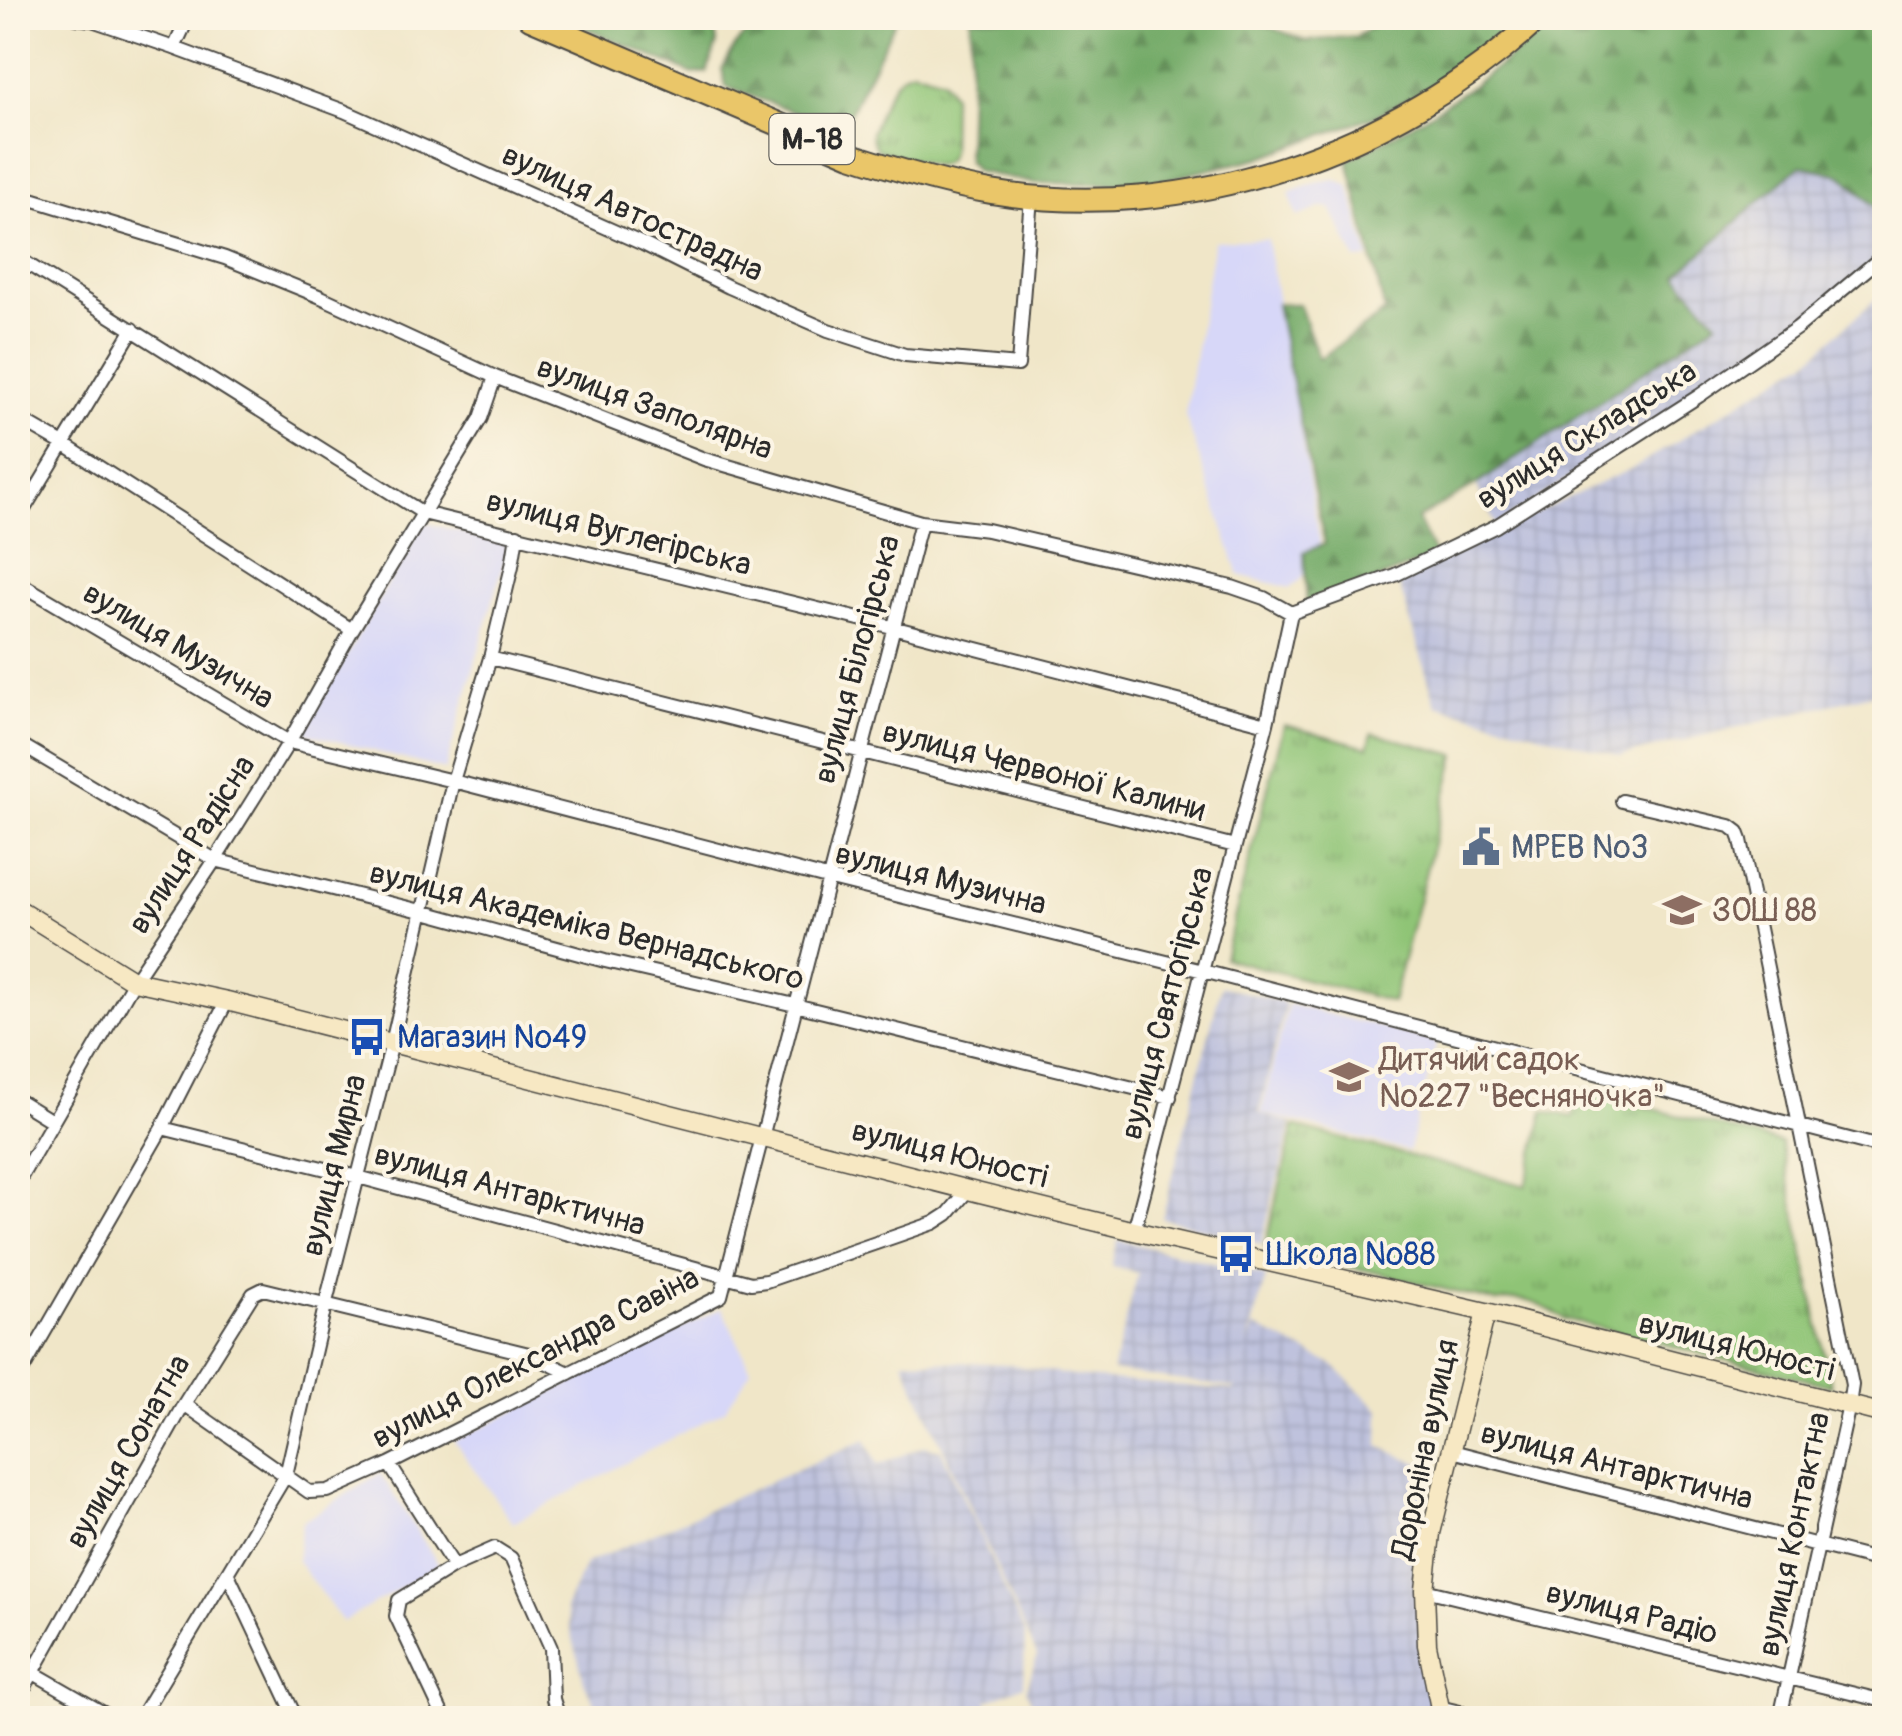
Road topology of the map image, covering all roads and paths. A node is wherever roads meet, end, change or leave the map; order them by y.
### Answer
1 (76, 18) edge
2 (188, 18) edge
3 (530, 18) edge
4 (1539, 18) edge
5 (174, 48) junction
6 (18, 195) edge
7 (1031, 197) junction
8 (1884, 255) edge
9 (18, 258) edge
10 (132, 329) junction
11 (495, 377) junction
12 (18, 418) edge
13 (63, 444) junction
14 (423, 513) junction
15 (18, 519) edge
16 (920, 522) junction
17 (517, 535) junction
18 (18, 582) edge
19 (1291, 613) junction
20 (892, 627) junction
21 (352, 630) junction
22 (490, 658) junction
23 (1267, 724) junction
24 (289, 742) junction
25 (18, 743) edge
26 (860, 753) junction
27 (453, 781) junction
28 (1622, 800) dead end
29 (1235, 846) junction
30 (215, 860) junction
31 (827, 878) junction
32 (18, 909) edge
33 (421, 912) junction
34 (1202, 971) junction
35 (134, 981) junction
36 (227, 1001) junction
37 (795, 1005) junction
38 (392, 1043) junction
39 (1170, 1097) junction
40 (18, 1100) edge
41 (52, 1122) junction
42 (162, 1128) junction
43 (1800, 1128) junction
44 (762, 1136) junction
45 (1884, 1148) edge
46 (358, 1177) junction
47 (18, 1182) edge
48 (968, 1190) junction
49 (1134, 1231) junction
50 (726, 1276) junction
51 (326, 1302) junction
52 (1486, 1312) junction
53 (569, 1373) junction
54 (18, 1378) edge
55 (184, 1404) junction
56 (1849, 1405) junction
57 (1884, 1414) edge
58 (1452, 1451) junction
59 (389, 1464) junction
60 (286, 1476) junction
61 (1817, 1544) junction
62 (1884, 1562) edge
63 (454, 1566) junction
64 (228, 1574) junction
65 (1425, 1590) junction
66 (32, 1672) junction
67 (1790, 1678) junction
68 (18, 1699) edge
69 (1884, 1701) edge
70 (1441, 1713) edge
71 (112, 1718) edge
72 (140, 1718) edge
73 (296, 1718) edge
74 (444, 1718) edge
75 (559, 1718) edge
76 (1485, 1718) edge
77 (1780, 1718) edge

1 - 5 street, вулиця Автострадна
2 - 5 street
3 - 7 highway, М-18
4 - 7 highway, М-18
5 - 7 street, вулиця Автострадна
6 - 11 street, вулиця Заполярна
8 - 19 street, вулиця Складська
9 - 10 street, вулиця Вуглегірська
10 - 13 street
10 - 14 street, вулиця Вуглегірська
11 - 14 street, вулиця Радісна
11 - 16 street, вулиця Заполярна
12 - 13 street
13 - 15 street
13 - 21 street
14 - 17 street, вулиця Вуглегірська
14 - 21 street, вулиця Радісна
16 - 19 street, вулиця Заполярна
16 - 20 street, вулиця Білогірська
17 - 20 street, вулиця Вуглегірська
17 - 22 street, вулиця Мирна
18 - 24 street, вулиця Музична
19 - 23 street, вулиця Святогірська
20 - 23 street, вулиця Вуглегірська
20 - 26 street, вулиця Білогірська
21 - 24 street, вулиця Радісна
22 - 26 street, вулиця Червоної Калини
22 - 27 street, вулиця Мирна
23 - 29 street, вулиця Святогірська
24 - 27 street, вулиця Музична
24 - 30 street, вулиця Радісна
25 - 30 street, вулиця Академіка Вернадського
26 - 29 street, вулиця Червоної Калини
26 - 31 street, вулиця Білогірська
27 - 31 street, вулиця Музична
27 - 33 street, вулиця Мирна
28 - 43 street, вулиця Контактна
29 - 34 street, вулиця Святогірська
30 - 33 street, вулиця Академіка Вернадського
30 - 35 street, вулиця Радісна
31 - 34 street, вулиця Музична
31 - 37 street, вулиця Білогірська
32 - 35 street, вулиця Юності
33 - 37 street, вулиця Академіка Вернадського
33 - 38 street, вулиця Мирна
34 - 39 street, вулиця Святогірська
34 - 43 street, вулиця Музична
35 - 36 street, вулиця Юності
35 - 41 street, вулиця Радісна
36 - 38 street, вулиця Юності
36 - 42 street
37 - 39 street, вулиця Академіка Вернадського
37 - 44 street, вулиця Білогірська
38 - 44 street, вулиця Юності
38 - 46 street, вулиця Мирна
39 - 49 street, вулиця Святогірська
40 - 41 street
41 - 47 street, вулиця Радісна
42 - 46 street, вулиця Антарктична
42 - 54 street
43 - 45 street, вулиця Музична
43 - 56 street, вулиця Контактна
44 - 48 street, вулиця Юності
44 - 50 street, вулиця Білогірська
46 - 50 street, вулиця Антарктична
46 - 51 street, вулиця Мирна
48 - 49 street, вулиця Юності
48 - 50 street, вулиця Олександра Савіна
49 - 52 street, вулиця Юності
50 - 53 street, вулиця Олександра Савіна
51 - 53 street
51 - 55 street, вулиця Сонатна
51 - 60 street, вулиця Мирна
52 - 56 street, вулиця Юності
52 - 58 street, Дороніна вулиця
53 - 59 street, вулиця Олександра Савіна
55 - 60 street, вулиця Олександра Савіна
55 - 66 street, вулиця Сонатна
56 - 57 street, вулиця Юності
56 - 61 street, вулиця Контактна
58 - 61 street, вулиця Антарктична
58 - 65 street, Дороніна вулиця
59 - 60 street, вулиця Олександра Савіна
59 - 63 street
60 - 64 street, вулиця Мирна
61 - 62 street, вулиця Антарктична
61 - 67 street, вулиця Контактна
63 - 74 street
63 - 75 street
64 - 72 street, вулиця Мирна
64 - 73 street
65 - 67 street, вулиця Радіо
65 - 70 street, Дороніна вулиця
66 - 68 street, вулиця Сонатна
66 - 71 street
67 - 69 street, вулиця Радіо
67 - 77 street, вулиця Контактна
70 - 76 street

